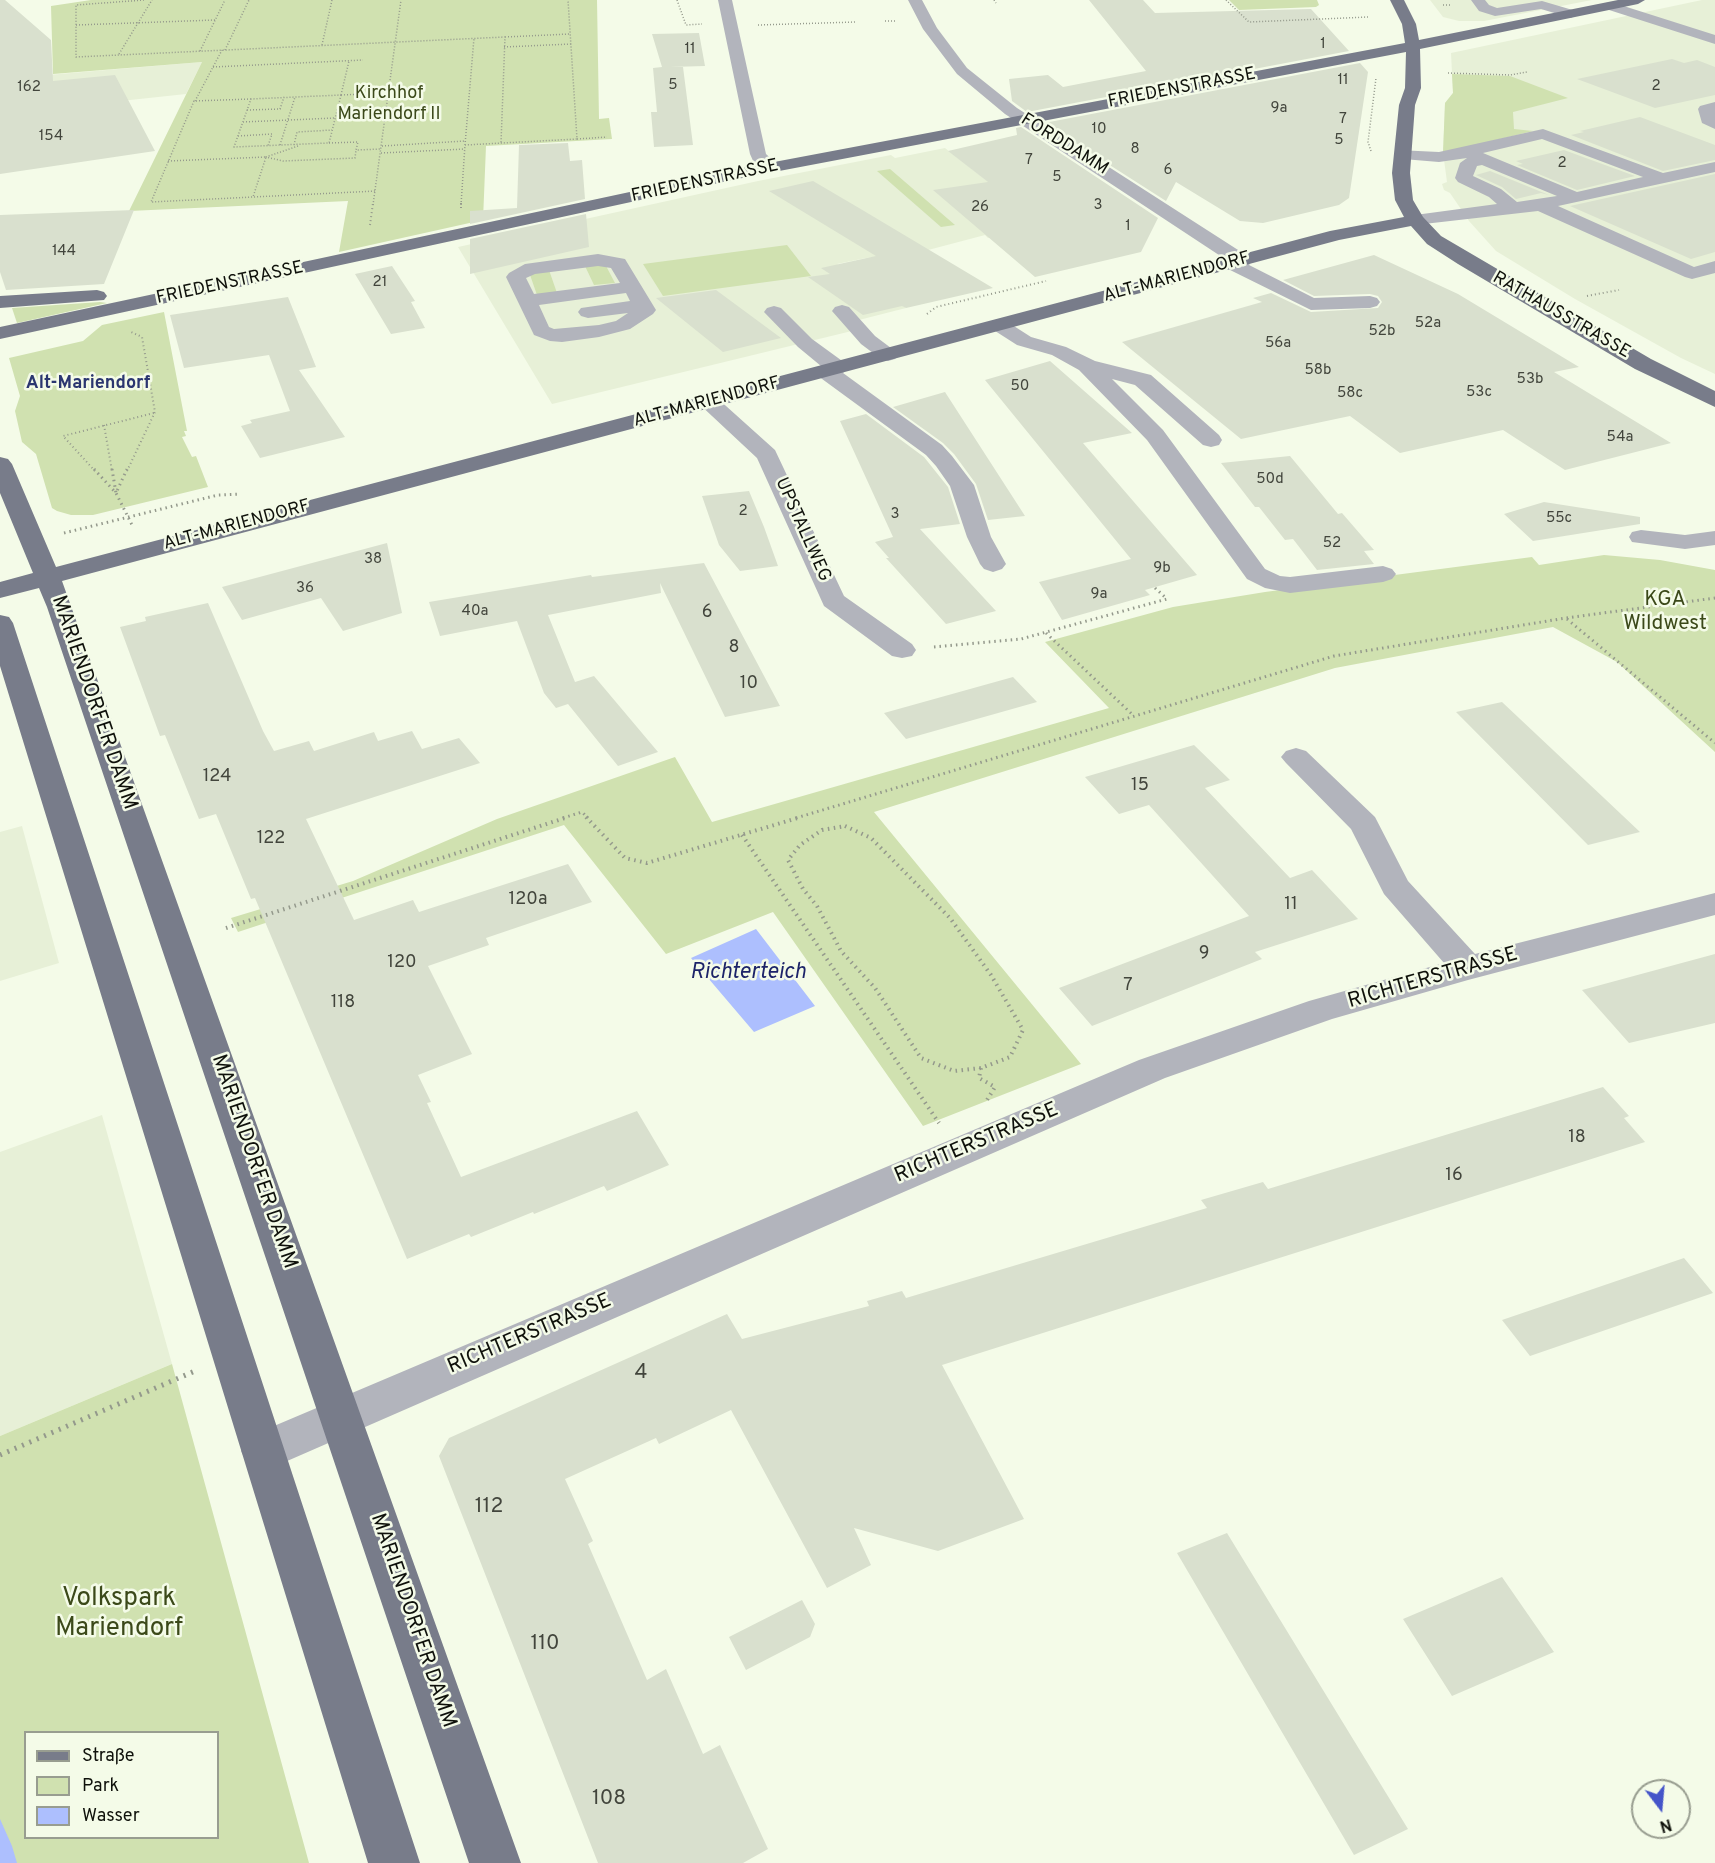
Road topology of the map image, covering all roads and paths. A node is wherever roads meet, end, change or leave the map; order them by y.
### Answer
1 (144, 0) edge
2 (152, 0) edge
3 (225, 0) edge
4 (249, 0) edge
5 (332, 0) edge
6 (401, 0) edge
7 (568, 0) edge
8 (725, 0) edge
9 (915, 0) edge
10 (1226, 0) edge
11 (1397, 0) edge
12 (1478, 0) edge
13 (1638, 0) edge
14 (1611, 6) junction
15 (1571, 14) junction
16 (1368, 17) dead end
17 (215, 20) junction
18 (138, 22) junction
19 (856, 22) dead end
20 (76, 25) junction
21 (781, 25) dead end
22 (570, 34) junction
23 (505, 37) junction
24 (474, 38) junction
25 (1715, 40) edge
26 (396, 42) junction
27 (571, 44) junction
28 (322, 45) junction
29 (1413, 45) junction
30 (504, 47) junction
31 (224, 50) junction
32 (200, 51) junction
33 (119, 55) junction
34 (363, 60) dead end
35 (349, 61) junction
36 (213, 68) junction
37 (1527, 72) dead end
38 (1448, 73) dead end
39 (389, 93) junction
40 (341, 95) junction
41 (284, 97) junction
42 (295, 97) junction
43 (251, 99) junction
44 (194, 101) junction
45 (1715, 107) edge
46 (247, 110) junction
47 (335, 118) junction
48 (288, 120) junction
49 (1023, 120) junction
50 (243, 122) junction
51 (1715, 124) edge
52 (332, 130) junction
53 (238, 136) junction
54 (608, 137) dead end
55 (577, 139) junction
56 (329, 143) junction
57 (501, 143) junction
58 (304, 144) junction
59 (280, 145) junction
60 (294, 145) junction
61 (465, 145) junction
62 (268, 146) junction
63 (381, 148) junction
64 (356, 150) junction
65 (1466, 152) junction
66 (381, 153) junction
67 (1403, 154) junction
68 (266, 157) junction
69 (1485, 159) junction
70 (168, 161) junction
71 (1715, 166) edge
72 (772, 168) junction
73 (1663, 180) junction
74 (376, 190) junction
75 (253, 197) junction
76 (1577, 198) junction
77 (1540, 205) junction
78 (1515, 209) junction
79 (461, 214) dead end
80 (1415, 220) junction
81 (369, 235) dead end
82 (1236, 262) junction
83 (562, 264) junction
84 (1715, 267) edge
85 (1692, 273) junction
86 (1715, 284) edge
87 (633, 287) junction
88 (203, 290) junction
89 (1619, 290) dead end
90 (578, 294) junction
91 (1596, 294) dead end
92 (527, 301) junction
93 (0, 302) edge
94 (1370, 303) dead end
95 (643, 305) junction
96 (842, 311) dead end
97 (588, 312) junction
98 (774, 312) dead end
99 (999, 325) junction
100 (123, 328) dead end
101 (599, 331) junction
102 (0, 333) edge
103 (888, 355) junction
104 (1077, 368) junction
105 (832, 370) junction
106 (1715, 400) edge
107 (708, 402) junction
108 (155, 412) junction
109 (104, 425) junction
110 (1211, 440) dead end
111 (0, 464) edge
112 (116, 493) junction
113 (124, 529) dead end
114 (1641, 537) dead end
115 (1715, 538) edge
116 (993, 564) dead end
117 (1383, 574) dead end
118 (48, 576) junction
119 (1155, 588) dead end
120 (0, 590) edge
121 (1715, 598) edge
122 (1566, 618) junction
123 (0, 623) edge
124 (1046, 633) junction
125 (902, 650) joint
126 (1135, 716) junction
127 (1715, 743) edge
128 (1296, 757) dead end
129 (742, 835) junction
130 (1715, 904) edge
131 (226, 928) dead end
132 (1468, 968) junction
133 (981, 1068) junction
134 (986, 1102) dead end
135 (941, 1126) dead end
136 (232, 1355) junction
137 (341, 1415) junction
138 (263, 1451) junction
139 (0, 1455) edge
140 (394, 1863) edge
141 (495, 1863) edge

1 - 20 path
2 - 18 path
3 - 17 path
4 - 31 path
5 - 28 path
6 - 26 path
7 - 22 path
8 - 72 street
9 - 49 street, FORDDAMM
10 - 16 path
11 - 29 main road
12 - 15 street
13 - 14 main road, FRIEDENSTRASSE
14 - 15 main road, FRIEDENSTRASSE
14 - 25 street
15 - 29 main road, FRIEDENSTRASSE
17 - 18 path
17 - 32 path
18 - 20 path
18 - 33 path
19 - 21 path
20 - 33 path
22 - 23 path
22 - 27 path
23 - 24 path
23 - 30 path
24 - 26 path
24 - 61 path
26 - 28 path
26 - 39 path
27 - 30 path
27 - 55 path
28 - 31 path
29 - 49 main road, FRIEDENSTRASSE
29 - 67 main road
30 - 57 path
31 - 32 path
31 - 36 path
32 - 33 path
34 - 35 path
35 - 36 path
35 - 40 path
36 - 44 path
37 - 38 path
39 - 40 path
39 - 63 path
40 - 42 path
40 - 47 path
41 - 42 path
41 - 43 path
41 - 46 path
42 - 48 path
43 - 44 path
43 - 46 path
44 - 70 path
45 - 51 street
46 - 50 path
47 - 48 path
47 - 52 path
48 - 50 path
48 - 59 path
49 - 72 main road, FRIEDENSTRASSE
49 - 82 street, FORDDAMM
50 - 53 path
52 - 56 path
52 - 60 path
53 - 62 path
53 - 62 path
54 - 55 path
55 - 57 path
56 - 58 path
56 - 64 path
57 - 61 path
58 - 60 path
58 - 68 path
59 - 60 path
59 - 62 path
61 - 63 path
61 - 66 path
61 - 79 path
63 - 64 path
63 - 66 path
64 - 68 path
65 - 67 street
65 - 69 street
65 - 73 street
66 - 74 path
67 - 80 main road
68 - 70 path
68 - 75 path
69 - 76 street
69 - 78 street
70 - 75 path
71 - 73 street
72 - 88 main road, FRIEDENSTRASSE
73 - 76 street
74 - 75 path
74 - 81 path
76 - 77 street
77 - 78 street
77 - 85 street
78 - 80 street
80 - 82 main road, ALT-MARIENDORF
80 - 106 main road, RATHAUSSTRASSE
82 - 94 street, FORDDAMM
82 - 99 main road, ALT-MARIENDORF
83 - 87 street
83 - 90 street
83 - 92 street
84 - 85 street
85 - 86 street
87 - 90 street
87 - 95 street
88 - 93 main road
88 - 102 main road, FRIEDENSTRASSE
89 - 91 path
90 - 92 street
90 - 97 street
92 - 101 street
95 - 97 street
95 - 101 street
96 - 103 street
97 - 101 street
98 - 105 street
99 - 103 main road, ALT-MARIENDORF
99 - 104 street
100 - 108 path
103 - 105 main road, ALT-MARIENDORF
104 - 110 street
104 - 117 street
105 - 107 main road, ALT-MARIENDORF
105 - 116 street
107 - 118 main road, ALT-MARIENDORF
107 - 125 street, UPSTALLWEG
108 - 109 path
108 - 112 path
109 - 112 path
109 - 112 path
111 - 118 main road, MARIENDORFER DAMM
112 - 113 path
114 - 115 street
118 - 120 main road, ALT-MARIENDORF
118 - 137 main road, MARIENDORFER DAMM
119 - 124 path
121 - 122 path
122 - 126 path
122 - 127 path
123 - 136 main road
124 - 125 path
124 - 126 path
126 - 129 path
128 - 132 street
129 - 131 path
129 - 135 path
130 - 132 street, RICHTERSTRASSE
132 - 137 street, RICHTERSTRASSE
133 - 133 path
133 - 134 path
136 - 138 main road
136 - 139 path
137 - 138 street, RICHTERSTRASSE
137 - 141 main road, MARIENDORFER DAMM
138 - 140 main road

